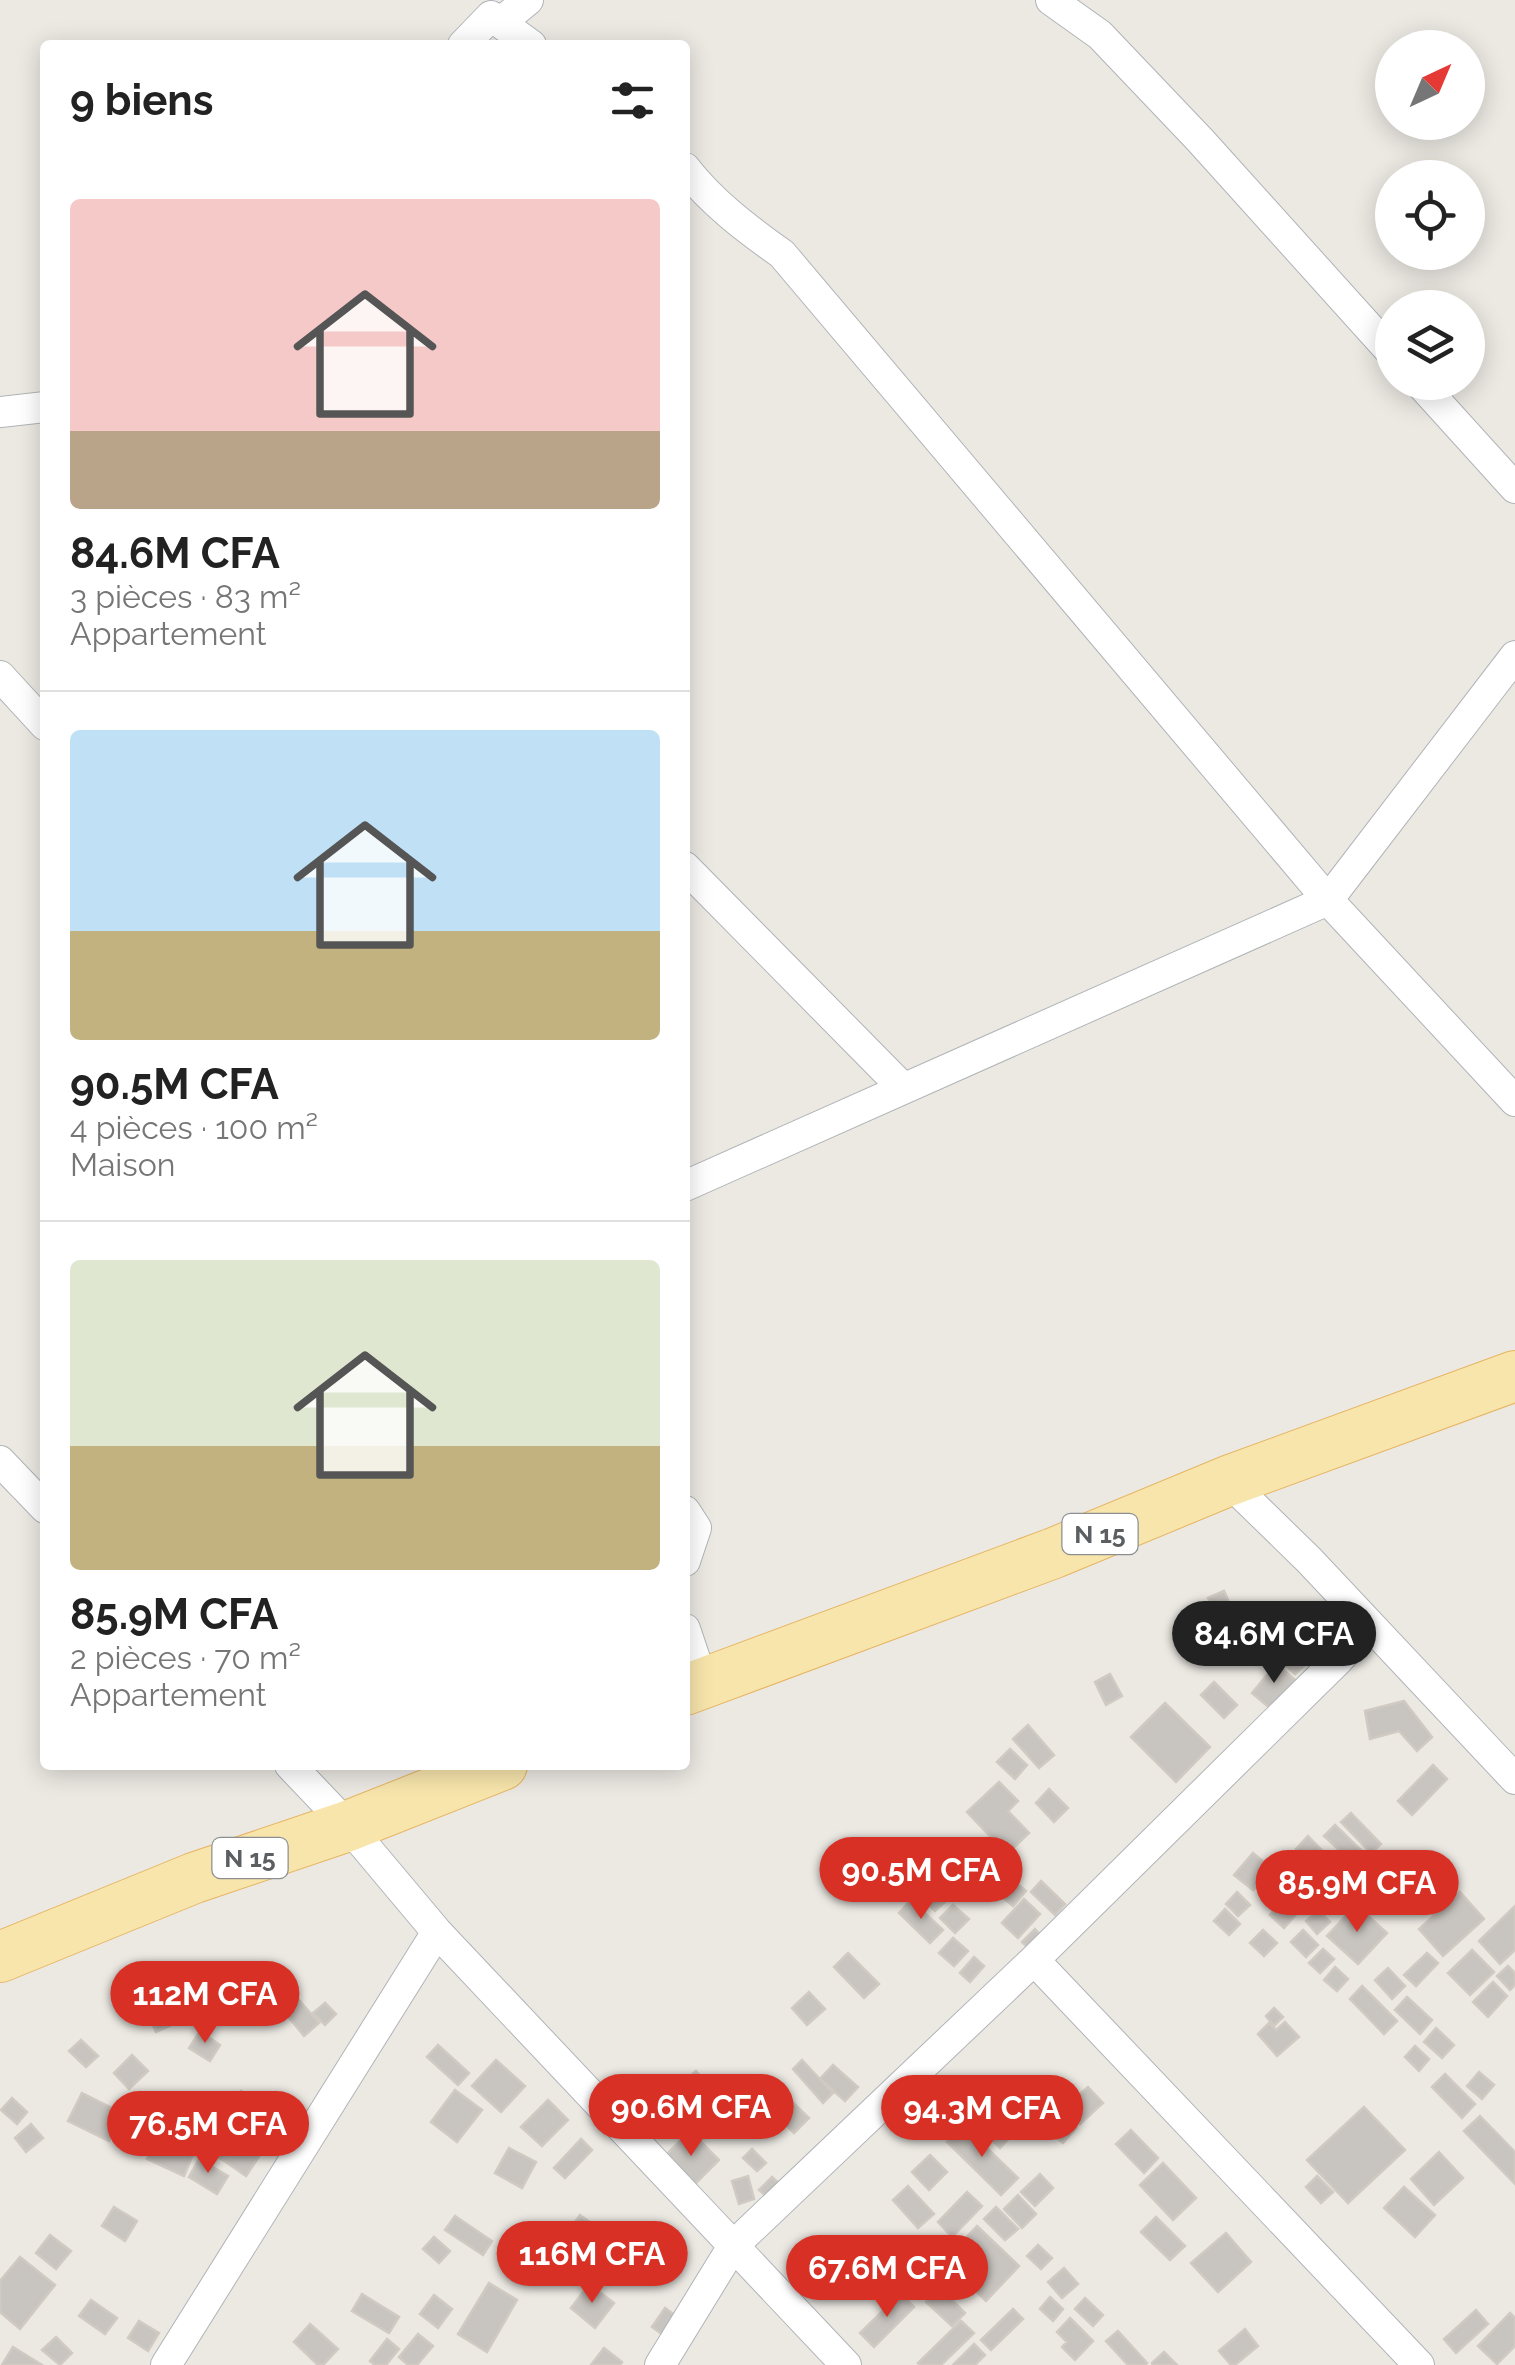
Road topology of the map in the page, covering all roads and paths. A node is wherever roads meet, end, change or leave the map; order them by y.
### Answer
1 (528, 0) edge
2 (1051, 0) edge
3 (492, 16) junction
4 (468, 40) edge
5 (525, 40) edge
6 (690, 175) edge
7 (1375, 334) edge
8 (1435, 400) edge
9 (40, 408) edge
10 (0, 412) edge
11 (1515, 488) edge
12 (1515, 656) edge
13 (0, 676) edge
14 (40, 720) edge
15 (690, 872) edge
16 (1328, 900) junction
17 (903, 1088) junction
18 (1515, 1101) edge
19 (690, 1184) edge
20 (1515, 1376) edge
21 (0, 1461) edge
22 (1228, 1481) junction
23 (40, 1503) edge
24 (690, 1518) edge
25 (690, 1546) edge
26 (1370, 1625) junction
27 (690, 1661) edge
28 (694, 1686) edge
29 (295, 1770) edge
30 (489, 1770) edge
31 (1515, 1779) edge
32 (348, 1826) junction
33 (436, 1932) junction
34 (0, 1957) edge
35 (1034, 1960) junction
36 (733, 2246) junction
37 (166, 2365) edge
38 (660, 2365) edge
39 (846, 2365) edge
40 (1419, 2365) edge

1 - 3 street
2 - 7 street
3 - 4 street
3 - 5 street
6 - 16 street
8 - 11 street
9 - 10 street
12 - 16 street
13 - 14 street
15 - 17 street
16 - 17 street
16 - 18 street
17 - 19 street
20 - 22 main road, N 15
21 - 23 street
22 - 26 street
22 - 28 main road, N 15
24 - 25 street
26 - 31 street
26 - 35 street
27 - 28 street
29 - 32 street
30 - 32 main road, N 15
32 - 33 street
32 - 34 main road, N 15
33 - 36 street
33 - 37 street
35 - 36 street
35 - 40 street
36 - 38 street
36 - 39 street

